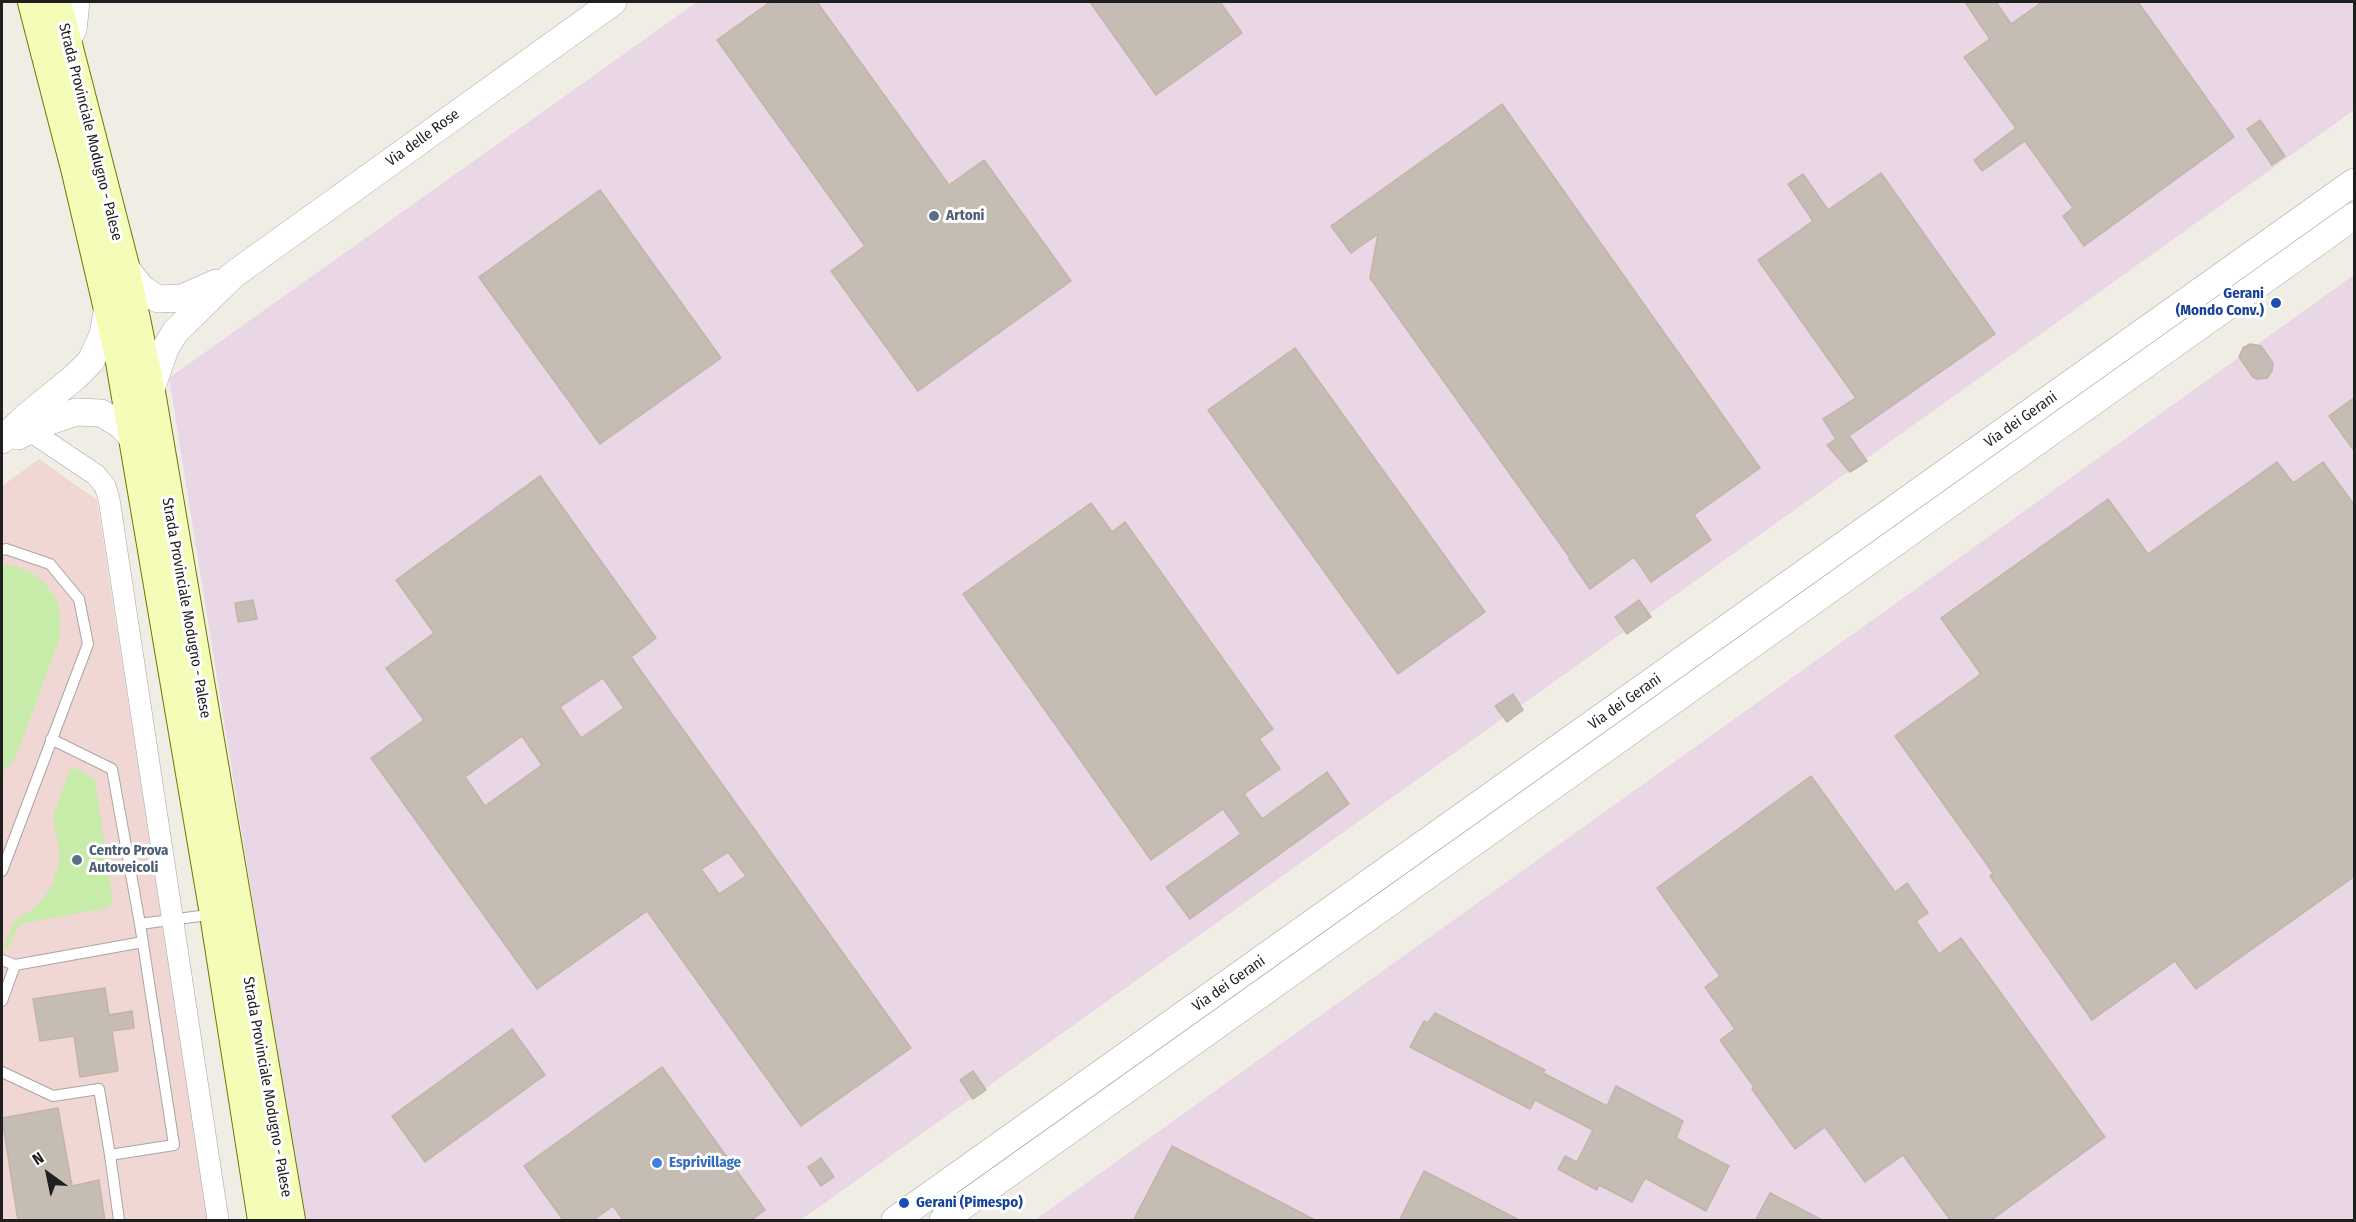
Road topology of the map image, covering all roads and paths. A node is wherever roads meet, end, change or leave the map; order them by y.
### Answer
1 (33, 2) edge
2 (56, 2) edge
3 (79, 2) edge
4 (613, 2) edge
5 (68, 44) junction
6 (2355, 182) edge
7 (2355, 216) edge
8 (124, 266) junction
9 (233, 275) junction
10 (108, 304) junction
11 (150, 392) junction
12 (29, 430) junction
13 (133, 438) junction
14 (2, 440) edge
15 (2, 445) edge
16 (2, 550) edge
17 (51, 739) junction
18 (2, 871) edge
19 (215, 914) junction
20 (173, 920) junction
21 (140, 924) junction
22 (143, 942) junction
23 (2, 960) edge
24 (15, 965) junction
25 (2, 1001) edge
26 (2, 1072) edge
27 (110, 1155) junction
28 (119, 1221) edge
29 (218, 1221) edge
30 (263, 1221) edge
31 (290, 1221) edge
32 (895, 1221) edge
33 (944, 1221) edge

1 - 10 main road, Strada Provinciale Modugno - Palese
2 - 5 main road, Strada Provinciale Modugno - Palese
3 - 5 street
4 - 9 street, Via delle Rose
5 - 8 main road, Strada Provinciale Modugno - Palese
6 - 32 street, Via dei Gerani
7 - 33 street, Via dei Gerani
8 - 9 street
8 - 11 main road, Strada Provinciale Modugno - Palese
9 - 11 street
10 - 13 main road, Strada Provinciale Modugno - Palese
10 - 14 street
11 - 31 main road, Strada Provinciale Modugno - Palese
12 - 13 street
12 - 15 street
12 - 20 street
13 - 19 main road, Strada Provinciale Modugno - Palese
16 - 17 lane
17 - 18 lane
17 - 21 lane
19 - 20 lane
19 - 30 main road, Strada Provinciale Modugno - Palese
20 - 21 lane
20 - 29 street
21 - 22 lane
22 - 24 lane
22 - 27 lane
23 - 24 lane
24 - 25 lane
26 - 27 lane
27 - 28 lane

